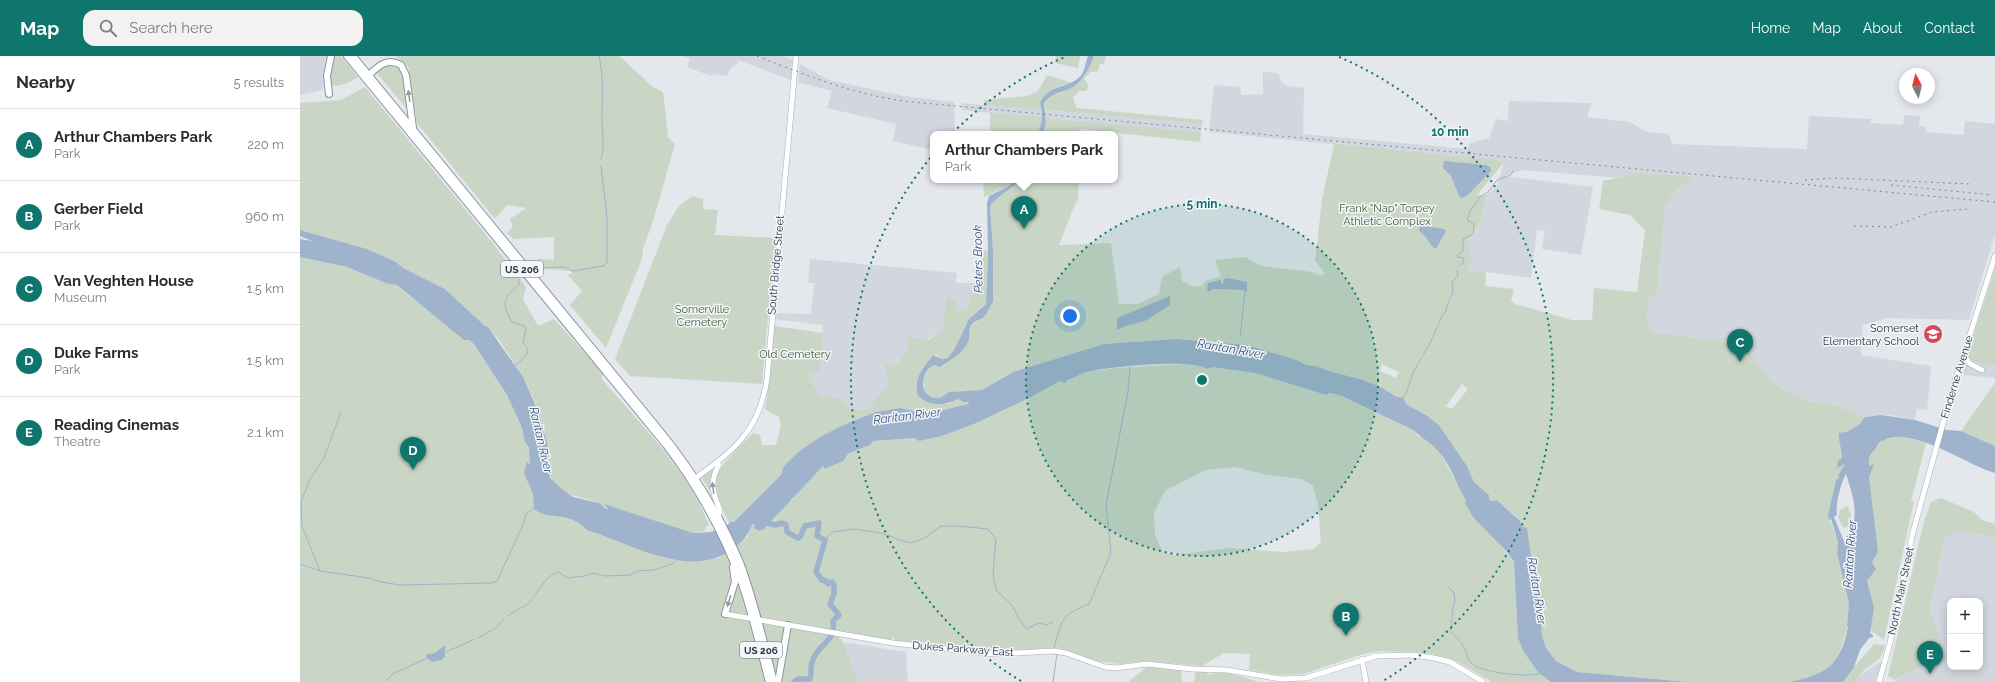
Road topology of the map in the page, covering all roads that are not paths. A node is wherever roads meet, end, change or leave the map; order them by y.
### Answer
1 (331, 56) edge
2 (347, 56) edge
3 (353, 56) edge
4 (796, 56) edge
5 (369, 75) junction
6 (329, 94) dead end
7 (414, 129) junction
8 (1995, 256) edge
9 (1964, 354) junction
10 (1982, 370) dead end
11 (721, 461) junction
12 (694, 480) junction
13 (1922, 499) joint
14 (716, 518) junction
15 (736, 567) junction
16 (725, 614) joint
17 (755, 619) junction
18 (788, 625) junction
19 (1362, 659) junction
20 (769, 682) edge
21 (774, 682) edge
22 (778, 682) edge
23 (1366, 682) edge
24 (1483, 682) edge
25 (1879, 682) edge

1 - 6 highway
2 - 12 highway, US 206
3 - 5 highway, US 206
4 - 11 street, South Bridge Street
5 - 7 highway, US 206
7 -> 5 highway
7 - 12 highway, US 206
8 - 9 street, Finderne Avenue
9 - 10 street
9 - 13 street, Finderne Avenue
11 - 12 street, South Bridge Street
14 -> 11 street, South Bridge Street
12 - 14 highway, US 206
13 - 25 street, North Main Street
14 - 15 highway, US 206
14 - 15 highway, US 206
15 -> 16 highway
15 - 17 highway, US 206
16 - 17 street, Dukes Parkway East
17 - 18 street, Dukes Parkway East
17 - 20 highway, US 206
17 - 21 highway, US 206
18 - 19 street, Dukes Parkway East
18 - 22 highway
19 - 23 street
19 - 24 street, Dukes Parkway East

